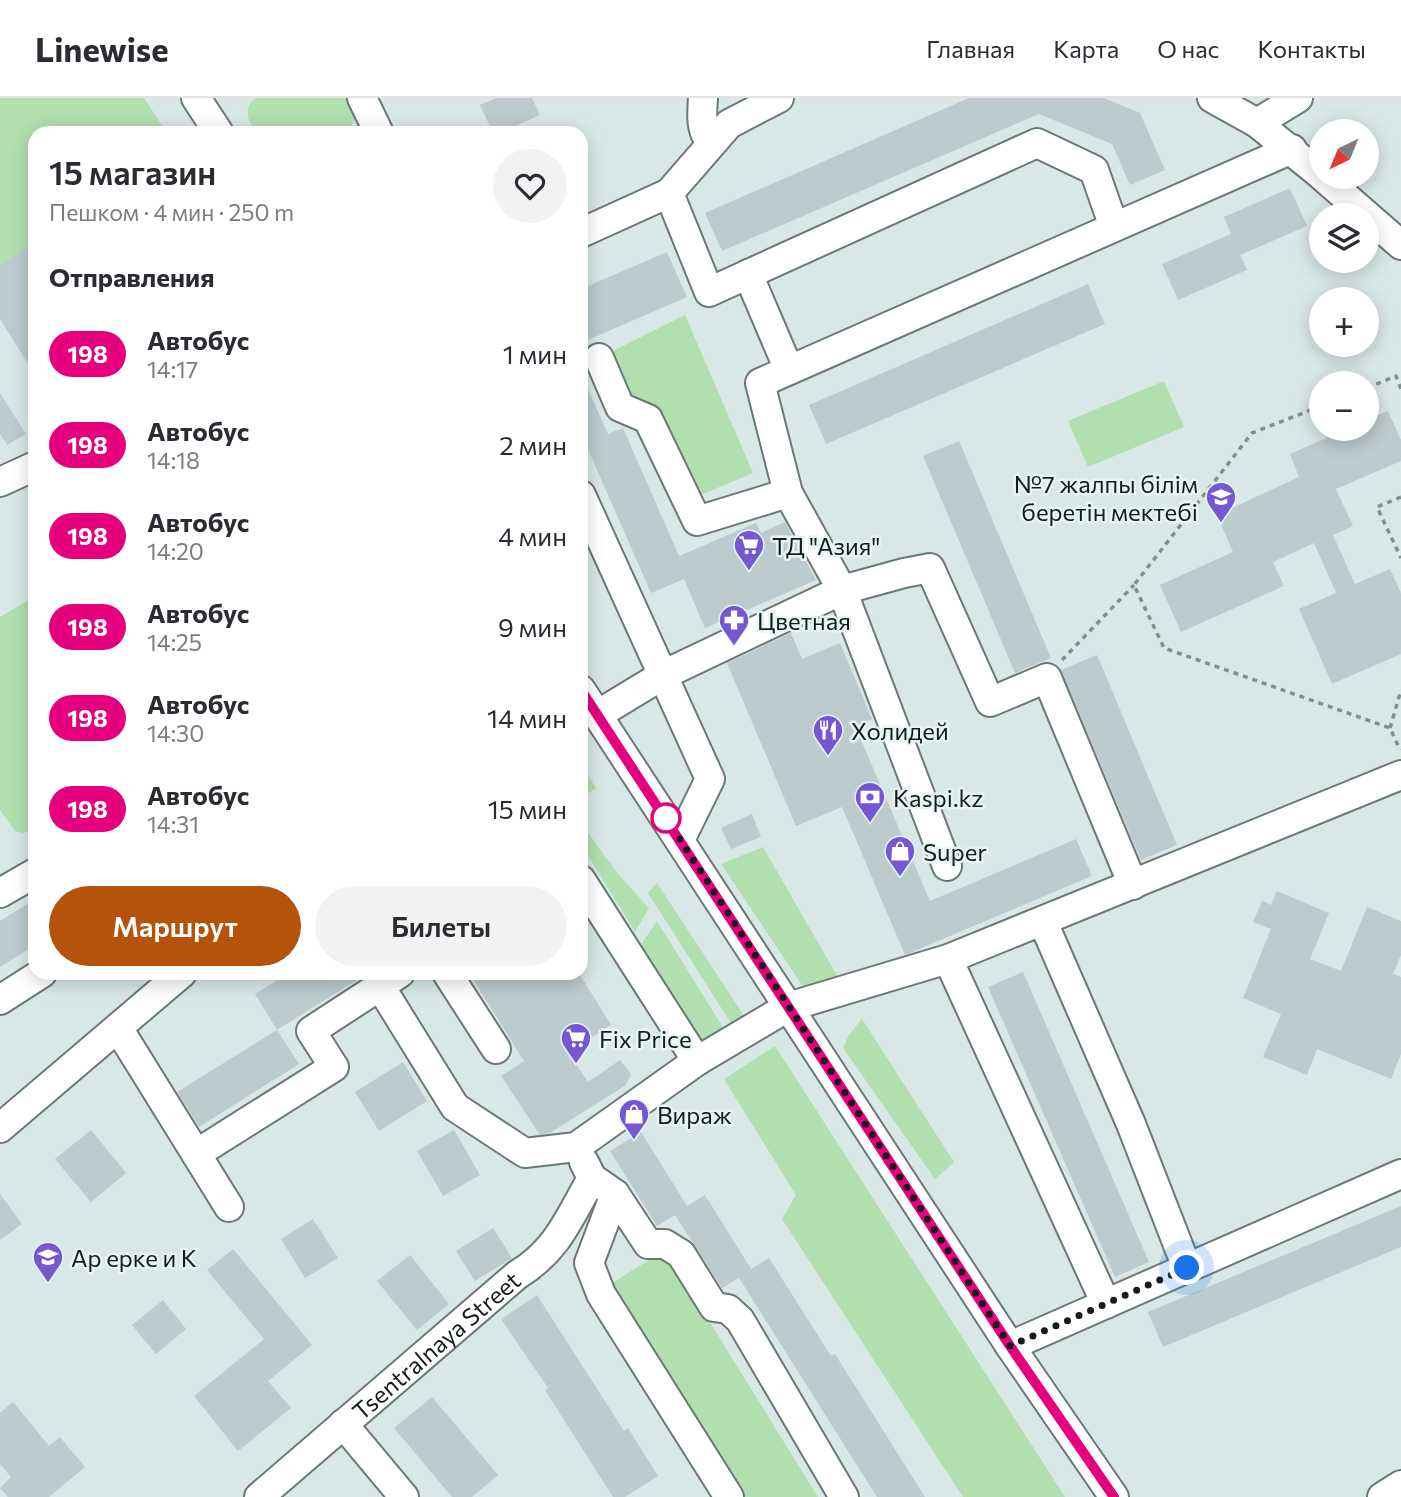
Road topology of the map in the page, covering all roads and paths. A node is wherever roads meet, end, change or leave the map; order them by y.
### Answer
1 (362, 98) edge
2 (703, 98) edge
3 (779, 98) edge
4 (1212, 98) edge
5 (1298, 98) edge
6 (205, 101) edge
7 (1257, 123) junction
8 (216, 126) edge
9 (376, 126) edge
10 (711, 143) junction
11 (1292, 149) junction
12 (1309, 164) edge
13 (1337, 189) edge
14 (669, 194) junction
15 (1114, 228) junction
16 (588, 230) edge
17 (1401, 245) edge
18 (748, 275) junction
19 (599, 358) dead end
20 (789, 370) junction
21 (1379, 383) edge
22 (1401, 389) edge
23 (1309, 411) edge
24 (28, 469) edge
25 (0, 482) edge
26 (788, 493) junction
27 (1401, 496) edge
28 (588, 510) edge
29 (1401, 558) edge
30 (1134, 584) junction
31 (842, 590) junction
32 (663, 675) junction
33 (1047, 678) junction
34 (1401, 690) edge
35 (588, 701) edge
36 (597, 715) junction
37 (1390, 728) junction
38 (1401, 752) edge
39 (1401, 775) edge
40 (680, 840) junction
41 (947, 866) dead end
42 (28, 877) edge
43 (1133, 885) junction
44 (588, 891) edge
45 (0, 893) edge
46 (1042, 922) junction
47 (948, 959) junction
48 (31, 980) edge
49 (174, 980) edge
50 (388, 980) edge
51 (390, 980) edge
52 (452, 980) edge
53 (0, 999) edge
54 (788, 1007) junction
55 (118, 1028) junction
56 (496, 1049) dead end
57 (697, 1061) junction
58 (0, 1128) edge
59 (576, 1147) junction
60 (196, 1154) junction
61 (1401, 1174) edge
62 (592, 1178) junction
63 (615, 1194) junction
64 (229, 1207) dead end
65 (1187, 1268) junction
66 (1106, 1304) junction
67 (1010, 1346) junction
68 (343, 1424) junction
69 (1401, 1485) edge
70 (259, 1497) edge
71 (404, 1497) edge
72 (729, 1497) edge
73 (844, 1497) edge
74 (1114, 1497) edge
75 (1382, 1497) edge

1 - 9 street
2 - 10 street
3 - 10 street
4 - 7 street
5 - 7 street
6 - 8 street
7 - 11 street
10 - 14 street
11 - 12 street
11 - 15 street
13 - 17 street
14 - 16 street
14 - 18 street
15 - 18 street
15 - 20 street
18 - 20 street
19 - 26 street
20 - 26 street
21 - 22 path
23 - 30 path
24 - 25 street
26 - 31 street
27 - 29 path
28 - 32 street
30 - 33 path
30 - 37 path
31 - 32 street
31 - 33 street
31 - 41 street
32 - 36 street
32 - 40 street
33 - 43 street
34 - 37 path
35 - 36 street
36 - 40 street
37 - 38 path
39 - 43 street
40 - 54 street
42 - 45 street
43 - 46 street
44 - 57 street
46 - 47 street
46 - 65 street
47 - 54 street
47 - 66 street
48 - 53 street
49 - 55 street
50 - 60 street
51 - 59 street
52 - 56 street
54 - 57 street
54 - 67 street
55 - 58 street
55 - 60 street
57 - 59 street
59 - 62 street
60 - 64 street
61 - 65 street
62 - 63 street
62 - 68 street, Tsentralnaya Street
63 - 72 street
63 - 73 street
65 - 66 street
66 - 67 street
67 - 74 street
68 - 70 street, Tsentralnaya Street
68 - 71 street
69 - 75 street

